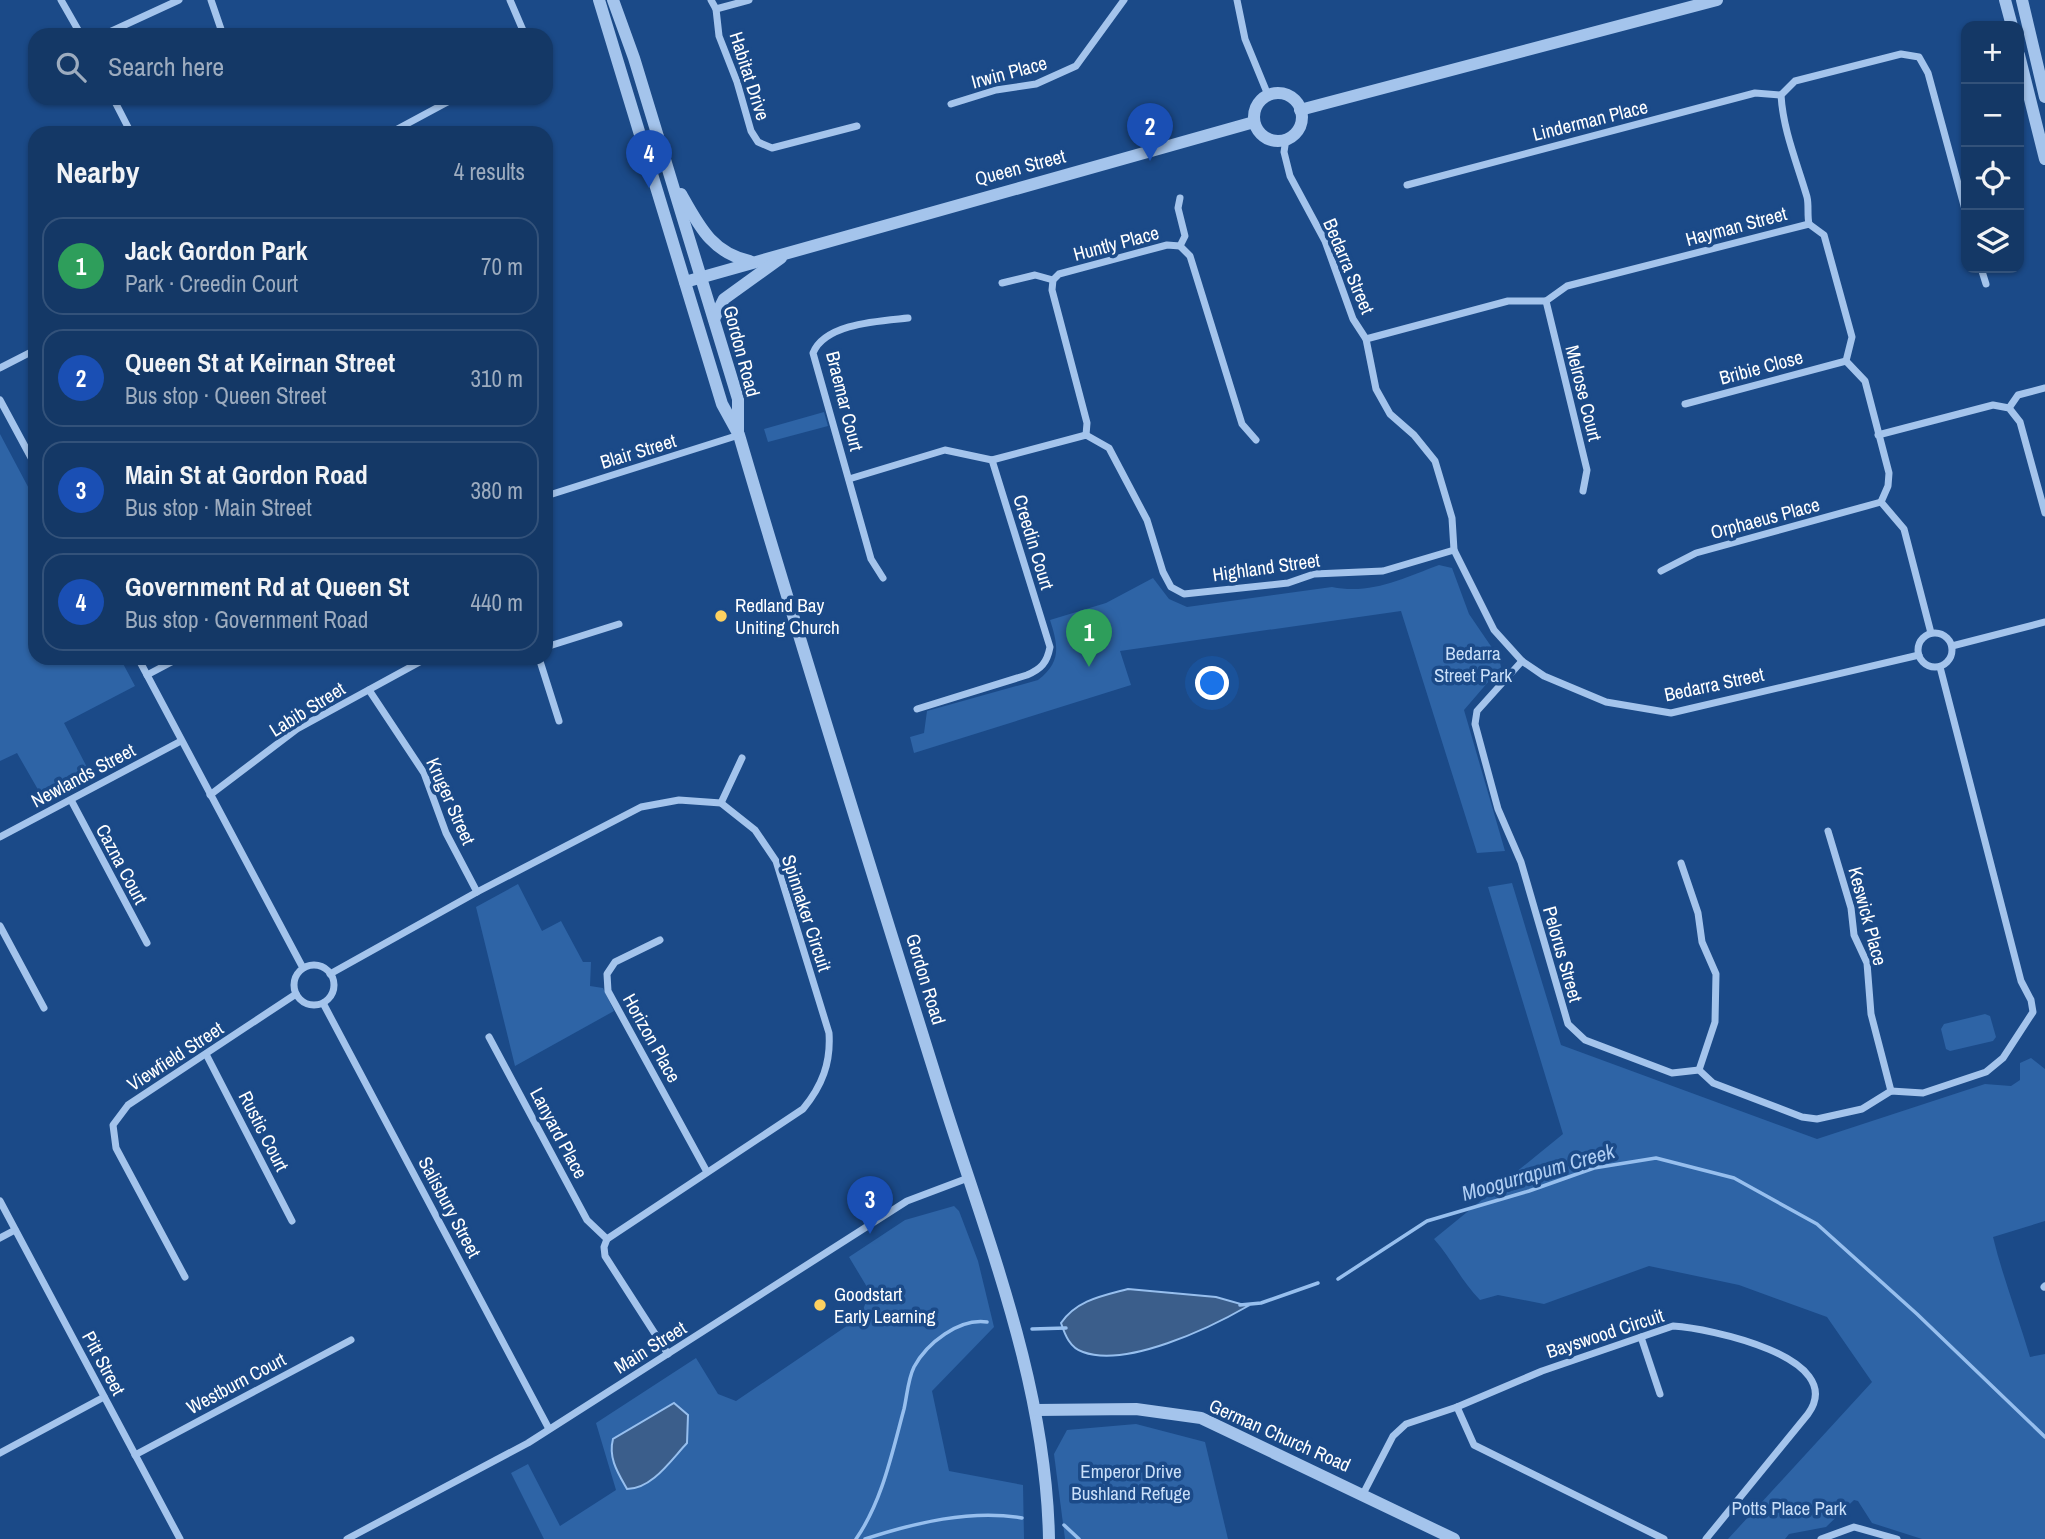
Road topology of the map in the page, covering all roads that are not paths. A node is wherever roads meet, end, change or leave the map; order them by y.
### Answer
1 (61, 0) edge
2 (179, 0) edge
3 (211, 0) edge
4 (510, 0) edge
5 (599, 0) edge
6 (612, 0) edge
7 (711, 0) edge
8 (749, 0) edge
9 (1124, 0) edge
10 (1237, 0) edge
11 (1717, 0) edge
12 (2006, 0) edge
13 (2022, 0) edge
14 (716, 9) junction
15 (2011, 21) edge
16 (76, 28) edge
17 (118, 28) edge
18 (221, 28) edge
19 (522, 28) edge
20 (2024, 75) edge
21 (1269, 95) junction
22 (1781, 95) junction
23 (2045, 97) edge
24 (951, 104) dead end
25 (117, 105) edge
26 (442, 105) edge
27 (1300, 110) junction
28 (1254, 122) junction
29 (127, 126) edge
30 (403, 126) edge
31 (857, 126) dead end
32 (1286, 139) junction
33 (2045, 159) edge
34 (670, 176) junction
35 (1407, 184) dead end
36 (1180, 198) dead end
37 (1965, 210) edge
38 (1809, 224) junction
39 (1180, 246) junction
40 (797, 249) junction
41 (753, 262) junction
42 (1983, 273) edge
43 (701, 277) junction
44 (1053, 280) junction
45 (685, 282) junction
46 (1002, 283) dead end
47 (1986, 284) dead end
48 (1546, 301) junction
49 (908, 318) dead end
50 (714, 319) junction
51 (1366, 340) junction
52 (28, 353) edge
53 (1846, 361) junction
54 (0, 368) edge
55 (2045, 388) edge
56 (0, 400) edge
57 (1685, 404) dead end
58 (2010, 408) junction
59 (738, 435) junction
60 (1086, 435) junction
61 (1878, 435) junction
62 (1256, 440) dead end
63 (28, 451) edge
64 (992, 460) junction
65 (849, 479) junction
66 (1583, 491) dead end
67 (553, 494) edge
68 (1881, 502) junction
69 (2045, 513) edge
70 (1454, 550) junction
71 (1661, 571) dead end
72 (883, 578) dead end
73 (2045, 622) edge
74 (619, 624) dead end
75 (1931, 634) junction
76 (553, 645) edge
77 (1952, 646) junction
78 (1919, 654) junction
79 (1522, 661) junction
80 (142, 665) edge
81 (166, 665) edge
82 (414, 665) edge
83 (541, 665) edge
84 (1940, 667) junction
85 (147, 675) junction
86 (369, 690) junction
87 (917, 709) dead end
88 (558, 721) dead end
89 (181, 741) junction
90 (742, 758) dead end
91 (209, 795) junction
92 (71, 800) junction
93 (721, 803) junction
94 (1828, 831) dead end
95 (0, 837) edge
96 (1681, 863) dead end
97 (477, 892) junction
98 (0, 926) edge
99 (660, 940) dead end
100 (147, 943) dead end
101 (303, 968) junction
102 (330, 974) junction
103 (296, 994) junction
104 (324, 1003) junction
105 (44, 1008) dead end
106 (2033, 1012) junction
107 (2045, 1012) edge
108 (489, 1037) dead end
109 (207, 1056) junction
110 (1699, 1070) junction
111 (1891, 1091) junction
112 (707, 1172) junction
113 (968, 1178) junction
114 (0, 1201) edge
115 (292, 1221) dead end
116 (15, 1230) junction
117 (0, 1238) edge
118 (607, 1239) junction
119 (185, 1278) dead end
120 (1641, 1337) junction
121 (351, 1340) dead end
122 (668, 1354) junction
123 (1660, 1394) dead end
124 (104, 1397) junction
125 (1457, 1407) junction
126 (1036, 1410) junction
127 (548, 1427) junction
128 (0, 1453) edge
129 (135, 1455) junction
130 (1363, 1494) junction
131 (180, 1539) edge
132 (347, 1539) edge
133 (1049, 1539) edge
134 (1454, 1539) edge
135 (1664, 1539) edge
136 (1706, 1539) edge
137 (1821, 1539) edge
138 (1897, 1539) edge

1 - 16 street
2 - 17 street
3 - 18 street
4 - 19 street
5 - 45 street, Gordon Road
6 - 34 street
7 - 14 street, Habitat Drive
8 - 14 street
9 - 24 street, Irwin Place
10 - 21 street
11 - 27 street
12 - 15 street
13 - 23 street
14 - 31 street, Habitat Drive
20 - 33 street
21 - 27 street
21 - 28 street
22 - 35 street, Linderman Place
22 - 37 street
22 - 38 street
25 - 29 street
26 - 30 street
27 - 32 street
28 - 32 street
28 - 40 street, Queen Street
32 - 51 street, Bedarra Street
34 - 41 street
34 - 43 street, Gordon Road
36 - 39 street
38 - 48 street, Hayman Street
38 - 53 street, Hayman Street
39 - 44 street, Huntly Place
39 - 62 street, Huntly Place
40 - 41 street, Queen Street
40 - 50 street, Queen Street
41 - 43 street, Queen Street
42 - 47 street
43 - 45 street, Queen Street
43 - 50 street, Gordon Road
44 - 46 street
44 - 60 street, Huntly Place
45 - 59 street, Gordon Road
48 - 51 street
48 - 66 street, Melrose Court
49 - 65 street, Braemar Court
50 - 59 street, Gordon Road
51 - 70 street, Bedarra Street
52 - 54 street
53 - 57 street, Bribie Close
53 - 61 street
55 - 58 street
56 - 63 street
58 - 61 street
58 - 69 street
59 - 67 street, Blair Street
59 - 113 street, Gordon Road
60 - 64 street
60 - 70 street, Highland Street
61 - 68 street
64 - 65 street
64 - 87 street, Creedin Court
65 - 72 street
68 - 71 street, Orphaeus Place
68 - 75 street
70 - 79 street, Bedarra Street
73 - 77 street
74 - 76 street
75 - 77 street
75 - 78 street
77 - 84 street
78 - 79 street, Bedarra Street
78 - 84 street
79 - 110 street, Pelorus Street
80 - 85 street
81 - 85 street
82 - 86 street, Labib Street
83 - 88 street
84 - 106 street
85 - 89 street
86 - 91 street, Labib Street
86 - 97 street, Kruger Street
89 - 91 street
89 - 92 street, Newlands Street
90 - 93 street
91 - 101 street
92 - 95 street, Newlands Street
92 - 100 street, Cazna Court
93 - 97 street
93 - 112 street, Spinnaker Circuit
94 - 111 street, Keswick Place
96 - 110 street
97 - 102 street
98 - 105 street
99 - 112 street, Horizon Place
101 - 102 street
101 - 103 street
102 - 104 street
103 - 104 street
103 - 109 street, Viewfield Street
104 - 127 street, Salisbury Street
106 - 107 street
106 - 111 street
108 - 118 street, Lanyard Place
109 - 115 street, Rustic Court
109 - 119 street, Viewfield Street
110 - 111 street
112 - 118 street, Spinnaker Circuit
113 - 122 street, Main Street
113 - 126 street, Gordon Road
114 - 116 street, Pitt Street
116 - 117 street
116 - 124 street, Pitt Street
118 - 122 street
120 - 123 street
120 - 125 street, Bayswood Circuit
120 - 136 street, Bayswood Circuit
121 - 129 street, Westburn Court
122 - 127 street, Main Street
124 - 128 street
124 - 129 street, Pitt Street
125 - 130 street, Bayswood Circuit
125 - 135 street
126 - 130 street, German Church Road
126 - 133 street, Gordon Road
127 - 132 street, Main Street
129 - 131 street, Pitt Street
130 - 134 street, German Church Road
137 - 138 street

